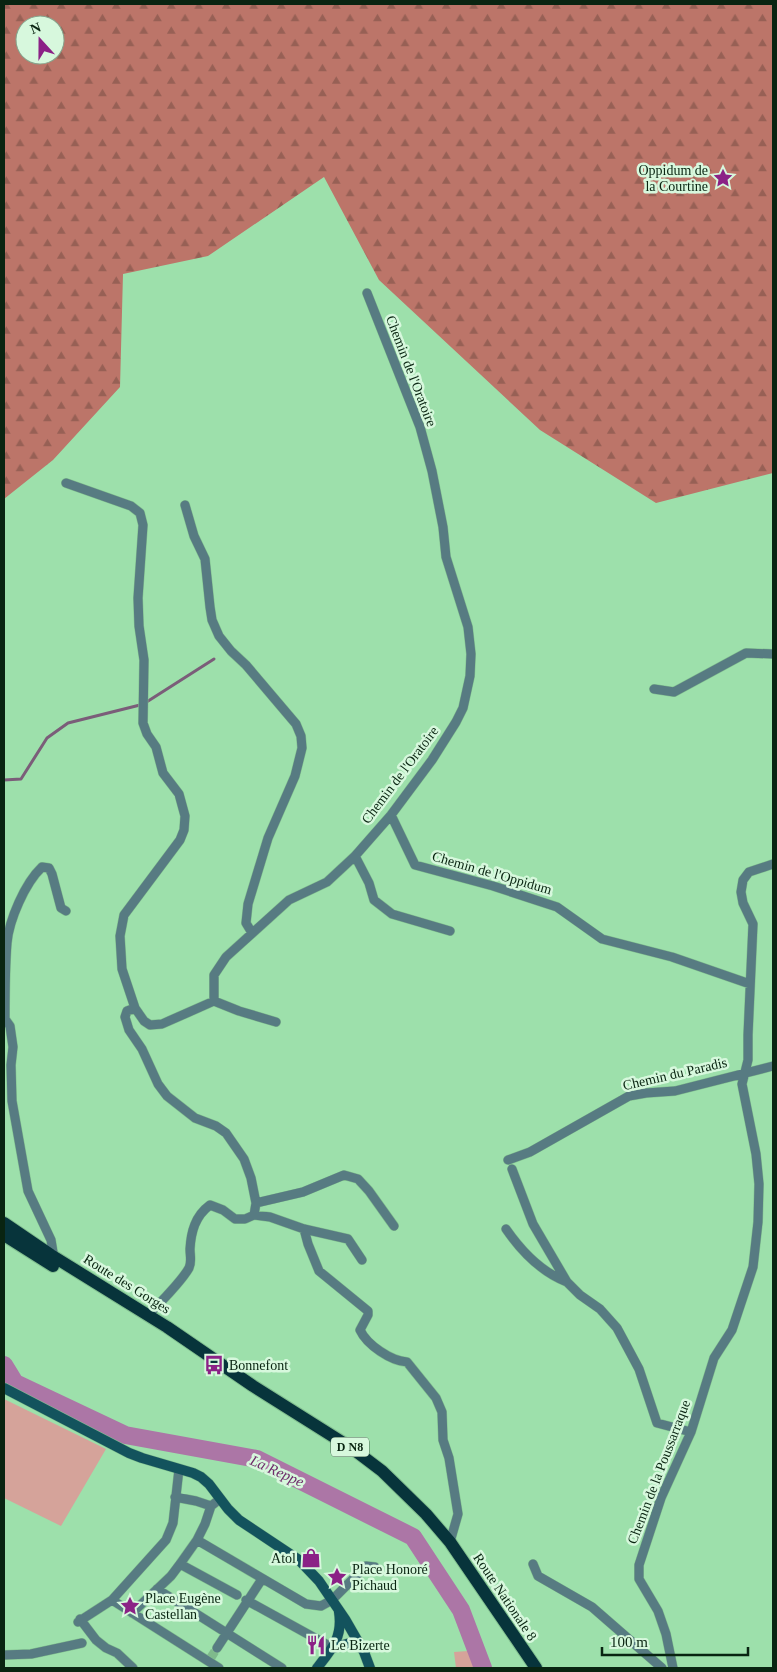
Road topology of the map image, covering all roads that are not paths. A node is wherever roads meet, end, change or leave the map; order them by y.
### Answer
1 (366, 293) dead end
2 (66, 483) dead end
3 (185, 505) dead end
4 (773, 654) edge
5 (654, 689) dead end
6 (391, 815) junction
7 (355, 856) junction
8 (773, 864) edge
9 (66, 911) dead end
10 (450, 931) dead end
11 (252, 933) junction
12 (750, 984) junction
13 (214, 1000) junction
14 (135, 1008) junction
15 (276, 1022) dead end
16 (773, 1066) edge
17 (744, 1072) junction
18 (508, 1160) dead end
19 (512, 1169) dead end
20 (256, 1203) junction
21 (254, 1215) junction
22 (4, 1223) edge
23 (394, 1226) dead end
24 (4, 1229) edge
25 (304, 1229) junction
26 (506, 1229) dead end
27 (4, 1235) edge
28 (35, 1244) junction
29 (52, 1255) junction
30 (362, 1260) dead end
31 (567, 1282) junction
32 (148, 1315) junction
33 (233, 1373) junction
34 (4, 1388) edge
35 (691, 1432) junction
36 (179, 1469) junction
37 (175, 1497) junction
38 (220, 1500) junction
39 (211, 1506) junction
40 (197, 1540) junction
41 (450, 1542) junction
42 (133, 1560) dead end
43 (180, 1564) junction
44 (533, 1564) dead end
45 (375, 1567) dead end
46 (134, 1574) junction
47 (262, 1579) junction
48 (157, 1589) junction
49 (237, 1595) dead end
50 (112, 1600) junction
51 (332, 1600) junction
52 (247, 1601) junction
53 (339, 1611) junction
54 (132, 1613) junction
55 (226, 1634) junction
56 (82, 1643) dead end
57 (217, 1648) tunnel mouth
58 (333, 1648) junction
59 (362, 1648) junction
60 (4, 1655) edge
61 (207, 1663) edge
62 (133, 1668) edge
63 (219, 1668) edge
64 (282, 1668) edge
65 (317, 1668) edge
66 (370, 1668) edge
67 (536, 1668) edge
68 (662, 1668) edge
69 (673, 1668) edge

1 - 6 street, Chemin de l'Oratoire
2 - 14 street
3 - 11 street
4 - 5 street
6 - 7 street, Chemin de l'Oratoire
6 - 12 street, Chemin de l'Oppidum
7 - 10 street
7 - 11 street, Chemin de l'Oratoire
8 - 12 street, Chemin de la Poussarraque
9 - 29 street
11 - 13 street, Chemin de l'Oratoire
12 - 17 street, Chemin de la Poussarraque
13 - 14 street
13 - 15 street
14 - 20 street
16 - 17 street, Chemin du Paradis
17 - 18 street, Chemin du Paradis
17 - 35 street, Chemin de la Poussarraque
19 - 31 street
20 - 21 street
20 - 23 street
21 - 25 street
21 - 32 street
22 - 28 main road, Route des Gorges / D N8
24 - 28 main road
25 - 30 street
25 - 41 street
26 - 31 street
27 - 33 main road, Route des Gorges / D N8
28 - 29 main road, Route des Gorges / D N8
29 - 32 main road, Route des Gorges / D N8
31 - 35 street
32 - 33 main road, Route des Gorges / D N8
33 - 41 main road, Route des Gorges / D N8
34 - 36 main road
35 - 69 street, Chemin de la Poussarraque
36 - 37 street
36 - 38 main road
37 - 39 street
37 - 46 street
38 - 39 street
38 - 51 main road
39 - 40 street
40 - 43 street
40 - 47 street
41 - 67 main road, Route Nationale 8 / D N8
42 - 46 street
43 - 48 street
43 - 49 street
44 - 68 street
45 - 51 street
46 - 50 street
47 - 51 street
47 - 52 street
48 - 54 street
48 - 55 street
50 - 54 street
50 - 62 street
51 - 53 main road
52 - 55 street
52 - 58 street
53 - 58 main road
53 - 59 main road
54 - 61 street
55 - 57 street
55 - 64 street
56 - 60 street
58 - 59 main road
58 - 65 main road
59 - 66 main road
61 - 63 street

